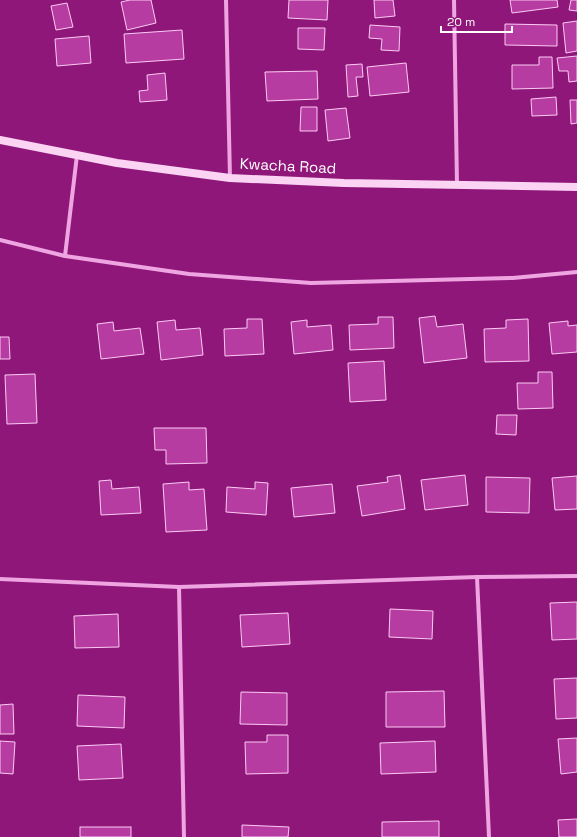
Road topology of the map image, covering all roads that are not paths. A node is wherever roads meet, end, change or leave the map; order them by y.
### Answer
1 (226, 0) edge
2 (454, 0) edge
3 (0, 140) edge
4 (77, 155) junction
5 (230, 178) junction
6 (458, 185) junction
7 (577, 187) edge
8 (0, 240) edge
9 (65, 256) junction
10 (577, 272) edge
11 (577, 576) edge
12 (477, 577) junction
13 (0, 579) edge
14 (179, 587) junction
15 (184, 837) edge
16 (489, 837) edge

1 - 5 street
2 - 6 street
3 - 4 main road, Kwacha Road
4 - 5 main road, Kwacha Road
4 - 9 street
5 - 6 main road, Kwacha Road
6 - 7 main road, Kwacha Road
8 - 9 street
9 - 10 street
11 - 12 street
12 - 14 street
12 - 16 street
13 - 14 street
14 - 15 street

